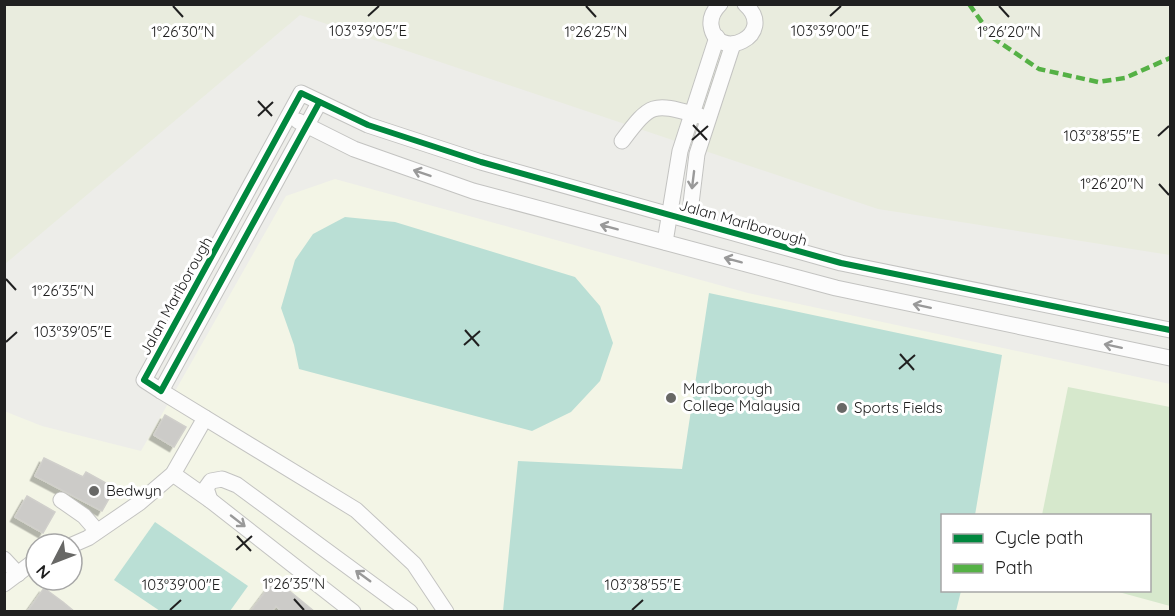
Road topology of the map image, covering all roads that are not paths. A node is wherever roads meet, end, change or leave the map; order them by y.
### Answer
1 (720, 4) edge
2 (745, 4) edge
3 (717, 38) junction
4 (733, 44) junction
5 (710, 59) junction
6 (726, 65) junction
7 (319, 103) junction
8 (692, 114) junction
9 (289, 116) junction
10 (709, 118) junction
11 (308, 126) junction
12 (622, 141) dead end
13 (684, 142) junction
14 (699, 147) junction
15 (670, 215) junction
16 (689, 220) junction
17 (665, 242) junction
18 (1170, 330) edge
19 (1170, 358) edge
20 (160, 391) junction
21 (205, 418) junction
22 (173, 474) junction
23 (61, 500) dead end
24 (210, 500) junction
25 (98, 531) junction
26 (84, 538) edge
27 (4, 558) edge
28 (24, 569) edge
29 (18, 574) junction
30 (4, 584) edge
31 (353, 612) edge
32 (410, 612) edge
33 (446, 612) edge

1 - 3 street
2 - 4 street
3 - 4 street
3 - 5 street
4 - 6 street
5 - 6 street
5 - 8 street
6 - 10 street
7 - 9 street, Jalan Marlborough
7 - 11 street
7 - 15 street, Jalan Marlborough
8 - 10 street
8 - 12 street
8 - 13 street
9 - 11 street
9 - 20 street, Jalan Marlborough
10 - 14 street
17 -> 11 street
11 - 20 street
13 - 14 street
13 - 15 street
14 -> 16 street
15 - 16 street, Jalan Marlborough
15 - 17 street
16 - 18 street, Jalan Marlborough
19 -> 17 street
20 - 21 street
21 - 22 street
21 - 33 street
22 - 24 street
22 - 25 street
23 - 25 street
24 -> 31 street
32 -> 24 street
25 - 26 street
27 - 29 street
28 - 29 street
29 - 30 street

